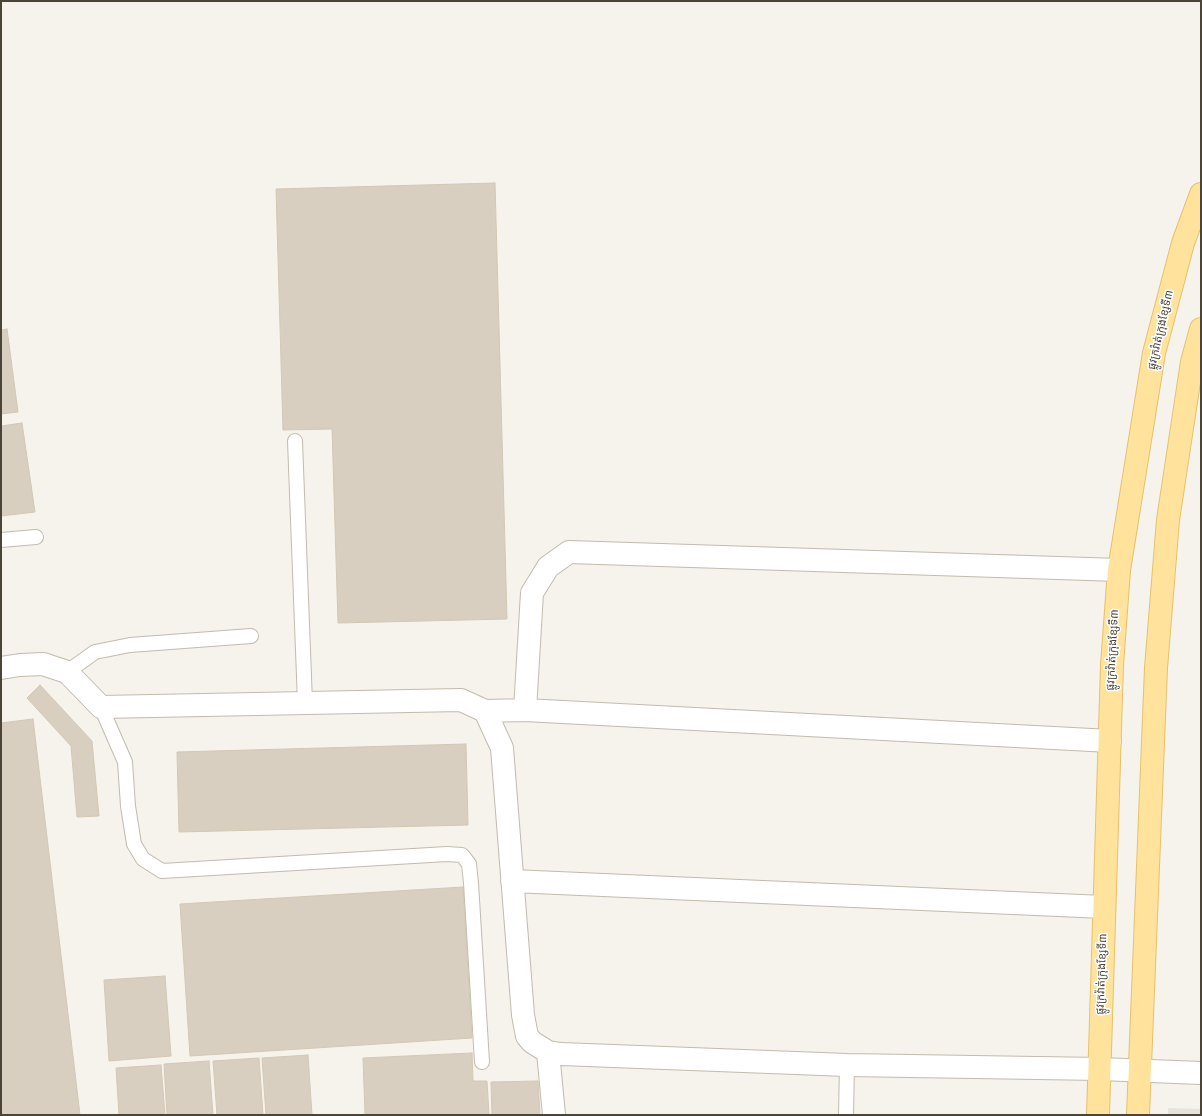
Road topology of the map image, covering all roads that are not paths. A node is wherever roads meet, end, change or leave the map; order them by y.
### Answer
1 (1201, 194) edge
2 (1201, 329) edge
3 (295, 441) dead end
4 (36, 537) dead end
5 (1, 540) edge
6 (1119, 570) junction
7 (251, 636) dead end
8 (1, 668) edge
9 (67, 672) junction
10 (304, 703) junction
11 (101, 706) junction
12 (525, 710) junction
13 (485, 711) junction
14 (1110, 741) junction
15 (512, 880) junction
16 (1104, 907) junction
17 (548, 1052) junction
18 (482, 1062) dead end
19 (848, 1065) junction
20 (1100, 1069) junction
21 (1140, 1070) junction
22 (1201, 1073) edge
23 (554, 1115) edge
24 (846, 1115) edge
25 (1098, 1115) edge
26 (1138, 1115) edge

1 - 6 main road, ផ្លូវក្រវ៉ាត់ក្រុងខ្សែទី៣
2 - 21 main road
3 - 10 lane
4 - 5 lane
6 - 12 street
6 - 14 main road, ផ្លូវក្រវ៉ាត់ក្រុងខ្សែទី៣
7 - 9 lane
8 - 9 street
9 - 11 street
10 - 11 street
10 - 13 street
11 - 18 lane
12 - 13 street
12 - 14 street
13 - 15 street
14 - 16 main road, ផ្លូវក្រវ៉ាត់ក្រុងខ្សែទី៣
15 - 16 street
15 - 17 street
16 - 20 main road, ផ្លូវក្រវ៉ាត់ក្រុងខ្សែទី៣
17 - 19 street
17 - 23 street
19 - 20 street
19 - 24 lane
20 - 21 street
20 - 25 main road, ផ្លូវក្រវ៉ាត់ក្រុងខ្សែទី៣
21 - 22 street
21 - 26 main road

